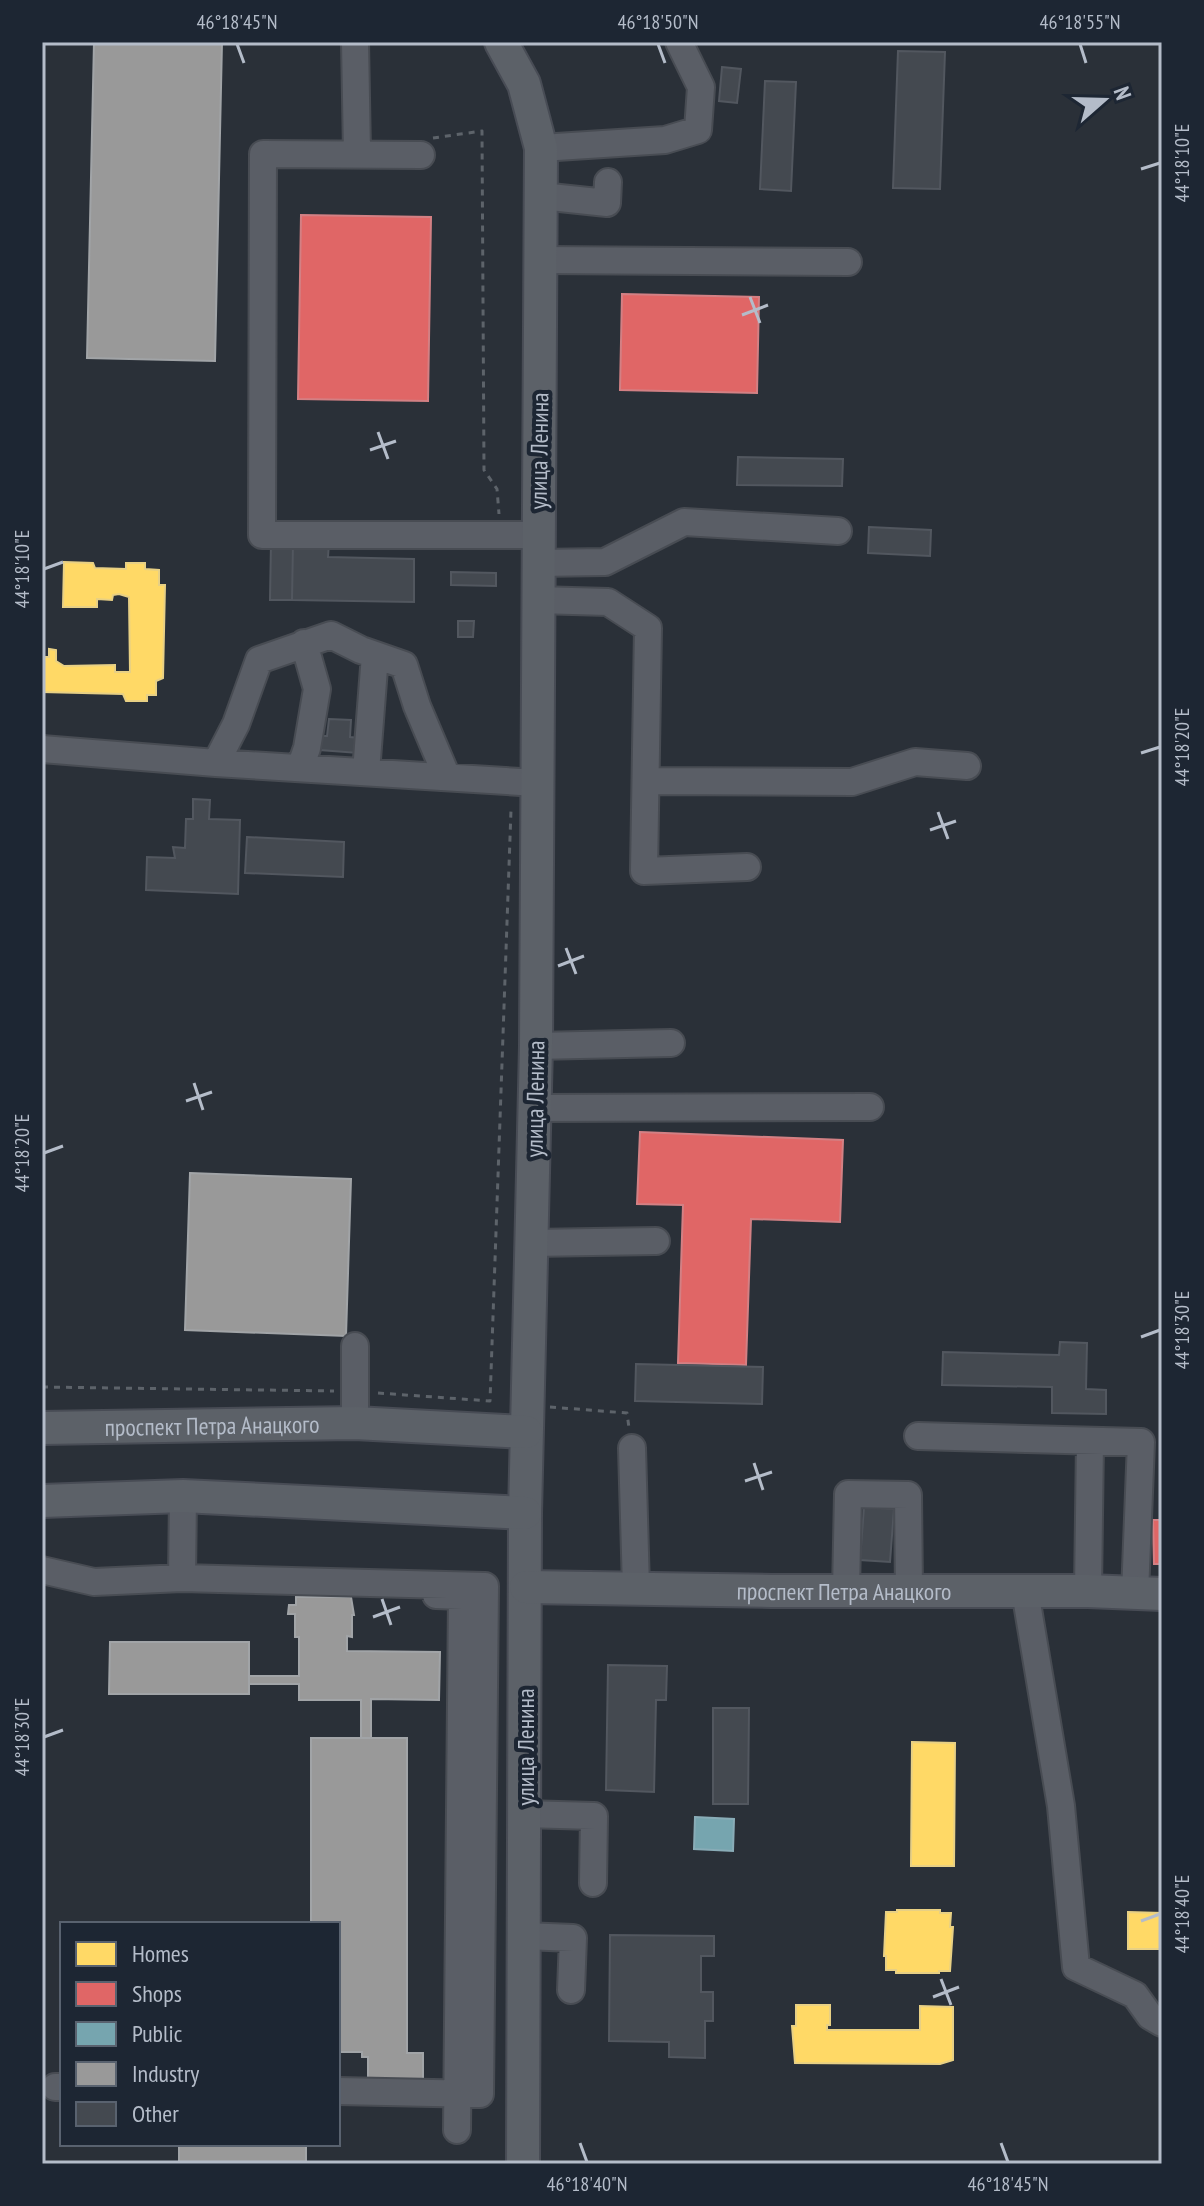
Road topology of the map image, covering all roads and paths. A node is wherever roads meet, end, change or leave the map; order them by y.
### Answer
1 (355, 42) edge
2 (501, 42) edge
3 (679, 42) edge
4 (426, 147) joint
5 (541, 148) junction
6 (357, 153) junction
7 (608, 182) dead end
8 (541, 196) junction
9 (541, 260) junction
10 (848, 262) dead end
11 (838, 531) dead end
12 (527, 545) junction
13 (537, 600) junction
14 (304, 643) junction
15 (375, 655) junction
16 (42, 749) edge
17 (216, 763) junction
18 (967, 766) dead end
19 (300, 768) junction
20 (366, 772) junction
21 (447, 777) junction
22 (646, 781) junction
23 (525, 782) junction
24 (747, 867) dead end
25 (671, 1043) dead end
26 (536, 1046) junction
27 (870, 1107) dead end
28 (535, 1108) junction
29 (656, 1241) dead end
30 (531, 1243) junction
31 (355, 1346) dead end
32 (42, 1387) edge
33 (355, 1391) junction
34 (490, 1401) junction
35 (499, 1402) dead end
36 (547, 1406) dead end
37 (355, 1423) junction
38 (42, 1428) edge
39 (526, 1432) junction
40 (918, 1436) dead end
41 (1090, 1441) junction
42 (632, 1448) joint
43 (183, 1496) junction
44 (42, 1501) edge
45 (525, 1513) junction
46 (42, 1570) edge
47 (182, 1578) junction
48 (42, 1585) edge
49 (526, 1587) junction
50 (636, 1588) junction
51 (846, 1591) junction
52 (909, 1591) junction
53 (1025, 1591) junction
54 (1088, 1591) junction
55 (1149, 1594) edge
56 (524, 1814) junction
57 (593, 1883) dead end
58 (524, 1936) junction
59 (571, 1990) dead end
60 (1162, 2023) edge
61 (340, 2091) edge
62 (458, 2093) junction
63 (457, 2130) dead end
64 (523, 2164) edge

1 - 6 street
2 - 5 main road, улица Ленина
3 - 5 street
4 - 6 street
4 - 12 path
5 - 8 main road, улица Ленина
6 - 12 street
7 - 8 street
8 - 9 main road, улица Ленина
9 - 10 street
9 - 12 main road, улица Ленина
11 - 12 street
12 - 13 main road, улица Ленина
13 - 22 street
13 - 23 main road, улица Ленина
14 - 15 street
14 - 17 street
14 - 19 street
15 - 20 street
15 - 21 street
16 - 17 street
17 - 19 street
18 - 22 street
19 - 20 street
20 - 21 street
21 - 23 street
22 - 24 street
23 - 26 main road, улица Ленина
23 - 34 path
25 - 26 street
26 - 28 main road, улица Ленина
27 - 28 street
28 - 30 main road, улица Ленина
29 - 30 street
30 - 39 main road, улица Ленина
31 - 33 street
32 - 33 path
33 - 34 path
33 - 37 street
34 - 35 path
36 - 42 path
37 - 38 main road, проспект Петра Анацкого
37 - 39 main road, проспект Петра Анацкого
39 - 45 main road, улица Ленина
40 - 41 street
41 - 54 street
41 - 55 street
42 - 50 street
43 - 44 main road
43 - 45 main road
43 - 47 street
45 - 49 main road, улица Ленина
46 - 47 street
47 - 62 street
48 - 62 street
49 - 50 main road, проспект Петра Анацкого
49 - 56 main road, улица Ленина
50 - 51 main road, проспект Петра Анацкого
51 - 52 main road, проспект Петра Анацкого
51 - 52 street
52 - 53 main road, проспект Петра Анацкого
53 - 54 main road, проспект Петра Анацкого
53 - 60 street
54 - 55 main road, проспект Петра Анацкого
56 - 57 street
56 - 58 main road, улица Ленина
58 - 59 street
58 - 64 main road, улица Ленина
61 - 62 street
62 - 63 street

